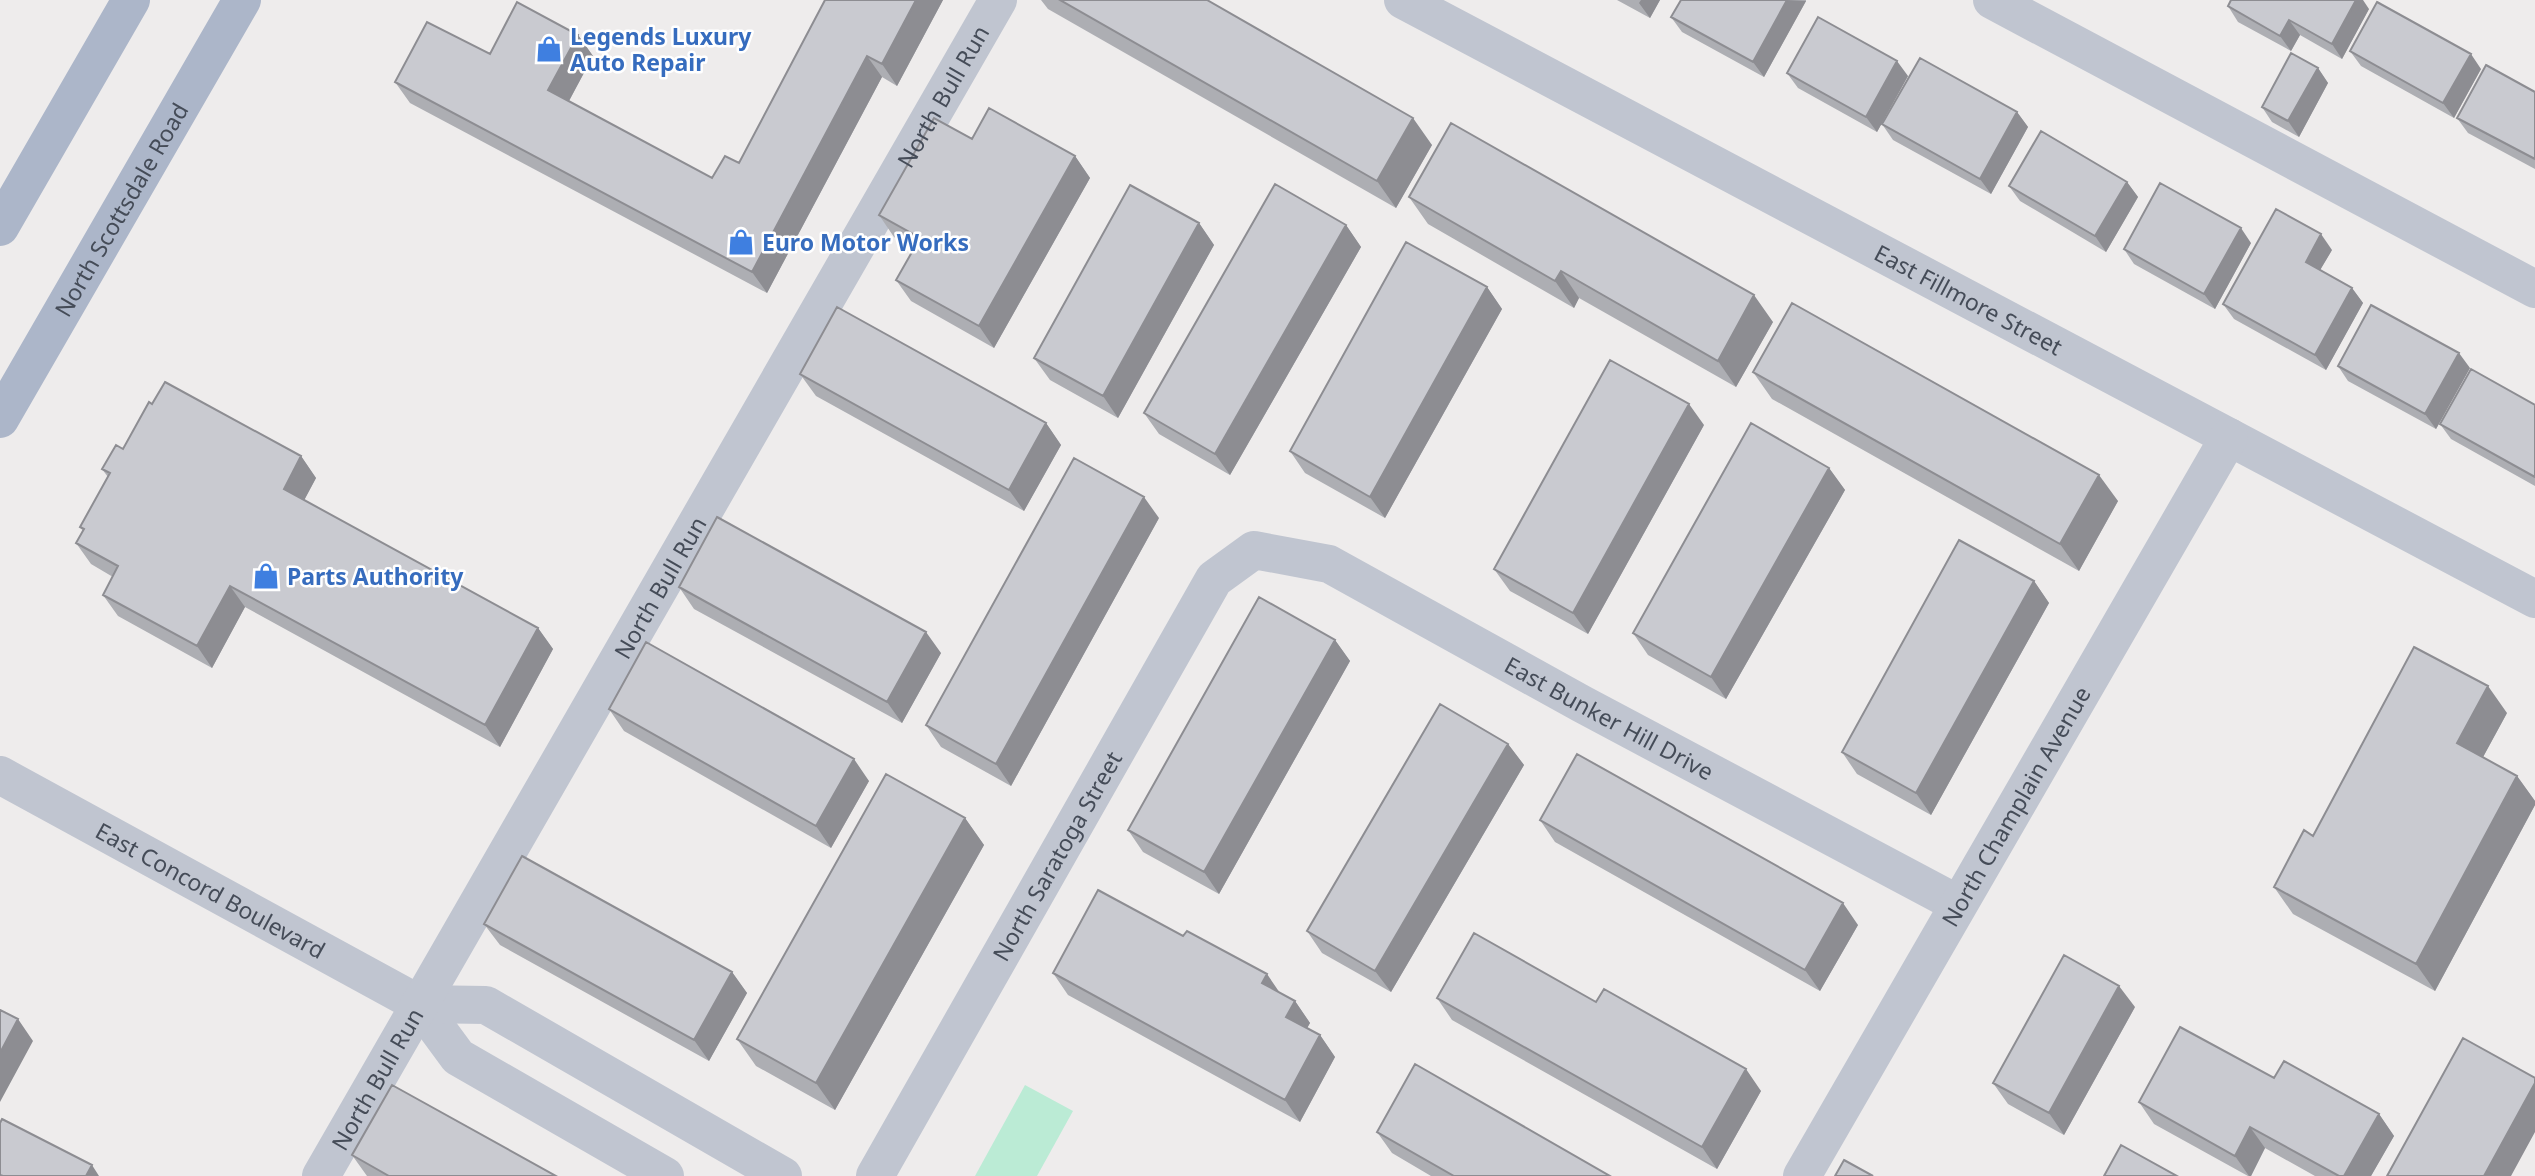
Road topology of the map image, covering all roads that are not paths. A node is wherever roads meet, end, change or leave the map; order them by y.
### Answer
1 (131, 0) edge
2 (242, 0) edge
3 (998, 0) edge
4 (1403, 0) edge
5 (1993, 0) edge
6 (0, 227) edge
7 (2535, 289) edge
8 (0, 419) edge
9 (2229, 438) junction
10 (1254, 550) joint
11 (2535, 600) edge
12 (0, 775) edge
13 (1958, 904) junction
14 (419, 1004) junction
15 (321, 1176) edge
16 (665, 1176) edge
17 (783, 1176) edge
18 (875, 1176) edge
19 (1802, 1176) edge

1 - 6 main road
2 - 8 main road, North Scottsdale Road
3 - 14 street, North Bull Run
4 - 9 street, East Fillmore Street
5 - 7 street
9 - 11 street, East Fillmore Street
9 - 13 street, North Champlain Avenue
10 - 13 street, East Bunker Hill Drive
10 - 18 street, North Saratoga Street
12 - 14 street, East Concord Boulevard
13 - 19 street, North Champlain Avenue
14 - 15 street, North Bull Run
14 - 16 street, East Concord Boulevard
14 - 17 street, East Concord Boulevard

